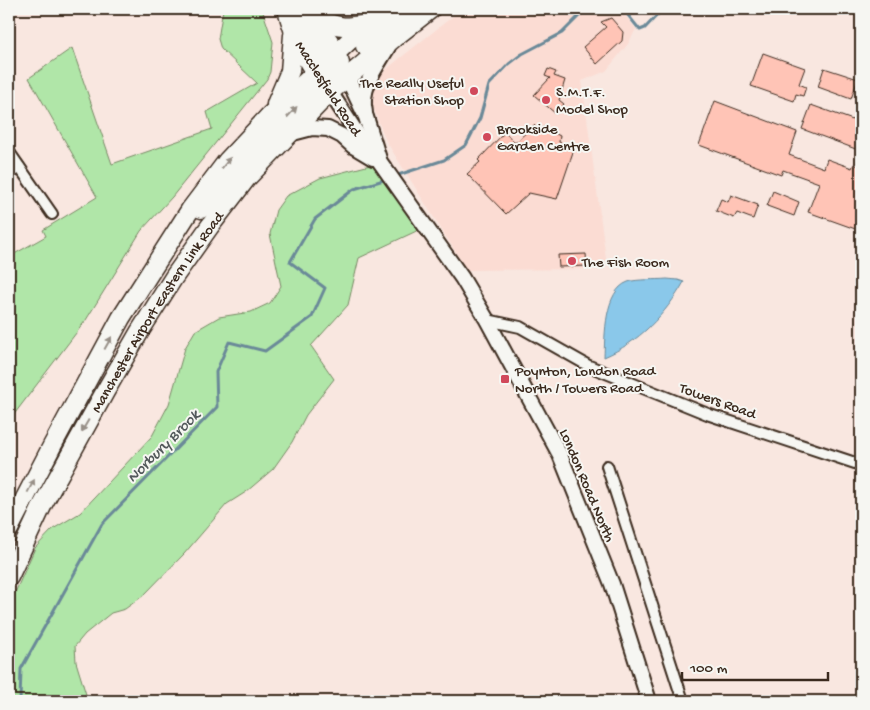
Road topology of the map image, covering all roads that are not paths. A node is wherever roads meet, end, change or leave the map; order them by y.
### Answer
1 (287, 9) edge
2 (389, 9) edge
3 (411, 9) edge
4 (431, 9) edge
5 (303, 11) edge
6 (371, 23) junction
7 (294, 34) junction
8 (394, 38) junction
9 (331, 73) junction
10 (270, 115) junction
11 (366, 117) junction
12 (289, 135) junction
13 (9, 152) edge
14 (380, 163) junction
15 (19, 167) junction
16 (9, 174) edge
17 (52, 214) dead end
18 (174, 236) junction
19 (487, 320) junction
20 (861, 465) edge
21 (607, 466) dead end
22 (9, 529) edge
23 (9, 577) edge
24 (649, 701) edge
25 (683, 701) edge

1 - 7 highway, Macclesfield Road
2 - 6 highway, Manchester Airport Eastern Link Road
3 - 9 highway
4 - 8 highway
5 - 6 highway
5 - 9 highway, Macclesfield Road
6 - 9 highway, Manchester Airport Eastern Link Road
7 - 9 highway, Macclesfield Road
7 - 10 highway
8 - 9 highway
8 - 11 main road
9 - 10 highway
9 - 11 main road, Macclesfield Road
9 - 12 highway, Manchester Airport Eastern Link Road
9 - 14 main road, Macclesfield Road
18 -> 9 highway
18 -> 10 highway, Manchester Airport Eastern Link Road
11 - 14 main road, Macclesfield Road
12 - 14 main road
12 -> 23 highway, Manchester Airport Eastern Link Road
13 - 15 street
14 - 19 main road, London Road North
15 - 16 street
15 - 17 street
22 -> 18 highway, Manchester Airport Eastern Link Road
19 - 20 street, Towers Road
19 - 24 main road, London Road North
21 - 25 street, London Road North

